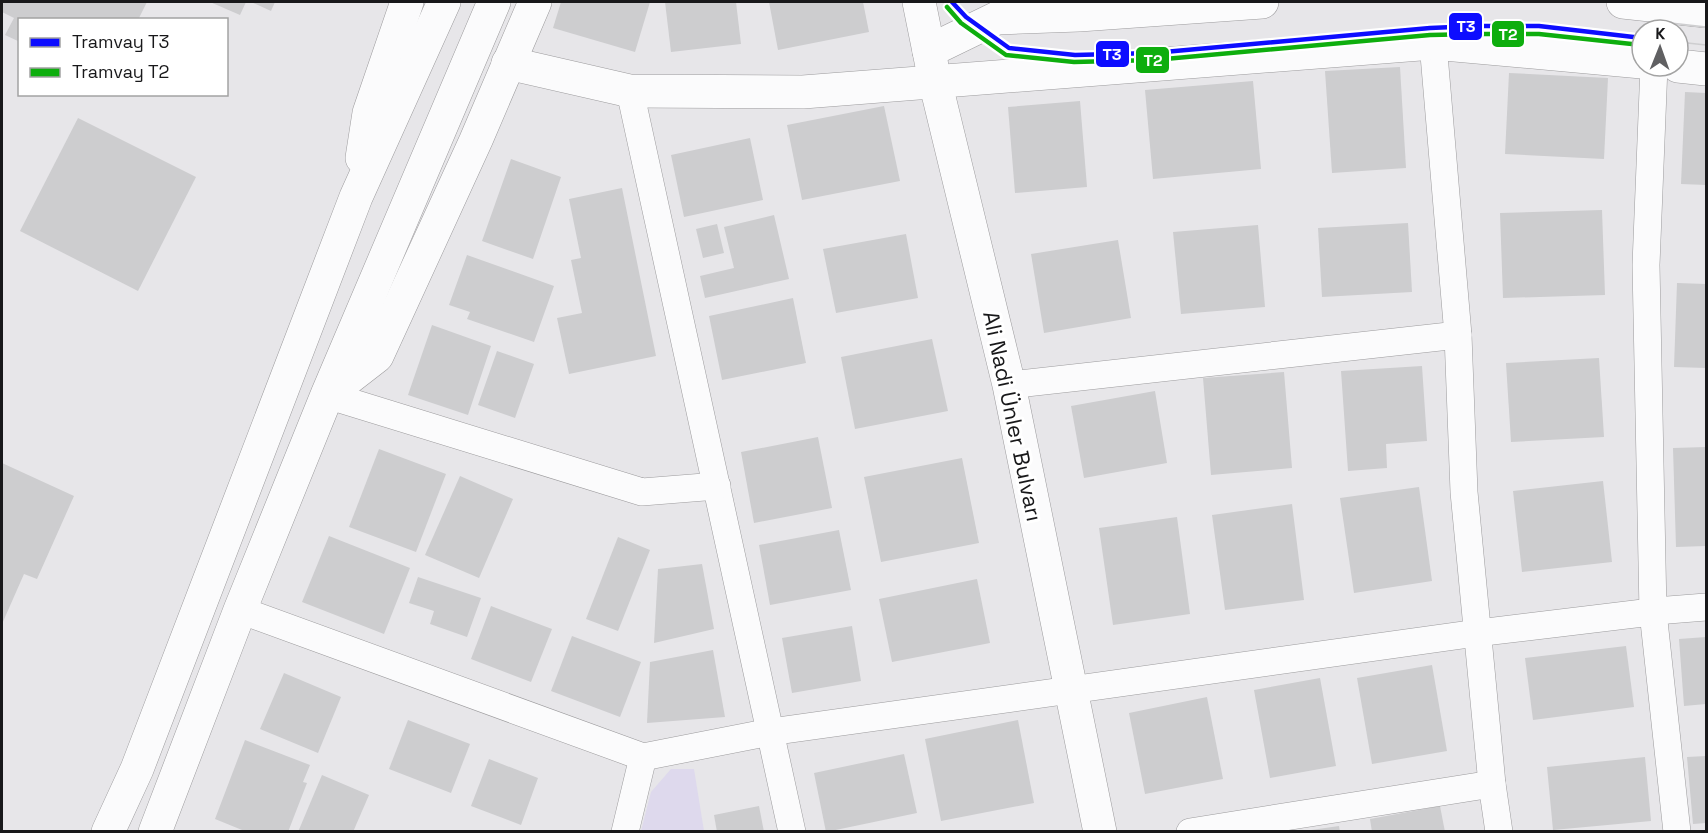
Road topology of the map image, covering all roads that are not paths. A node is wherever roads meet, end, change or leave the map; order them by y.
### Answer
1 (407, 2) edge
2 (444, 2) edge
3 (494, 2) edge
4 (535, 2) edge
5 (919, 2) edge
6 (1262, 2) edge
7 (1623, 2) edge
8 (1707, 11) edge
9 (1433, 44) junction
10 (1630, 61) edge
11 (507, 63) junction
12 (932, 66) junction
13 (1690, 67) edge
14 (1707, 69) edge
15 (1654, 78) edge
16 (630, 91) junction
17 (356, 197) junction
18 (1458, 335) junction
19 (1009, 385) junction
20 (327, 395) junction
21 (717, 486) junction
22 (1707, 607) edge
23 (240, 610) junction
24 (1653, 612) junction
25 (1478, 633) junction
26 (1071, 691) junction
27 (770, 732) junction
28 (643, 757) junction
29 (1492, 784) junction
30 (162, 829) edge
31 (108, 831) edge
32 (625, 831) edge
33 (792, 831) edge
34 (1100, 831) edge
35 (1190, 831) edge
36 (1498, 831) edge
37 (1677, 831) edge

1 - 17 main road
2 - 17 main road
3 - 20 main road
4 - 11 main road
5 - 12 main road, Ali Nadi Ünler Bulvarı
6 - 12 main road
7 - 8 main road
9 - 10 main road
9 - 12 main road
9 - 18 street
11 - 16 main road
11 - 20 main road
12 - 16 main road
12 - 19 main road, Ali Nadi Ünler Bulvarı
13 - 14 main road
15 - 24 street
16 - 21 street
17 - 31 main road
18 - 19 street
18 - 25 street
19 - 26 main road, Ali Nadi Ünler Bulvarı
20 - 21 street
20 - 23 main road
21 - 27 street
22 - 24 street
23 - 28 street
23 - 30 main road
24 - 25 street
24 - 37 street
25 - 26 street
25 - 29 street
26 - 27 street
26 - 34 main road, Ali Nadi Ünler Bulvarı
27 - 28 street
27 - 33 street
28 - 32 street
29 - 35 street
29 - 36 street

